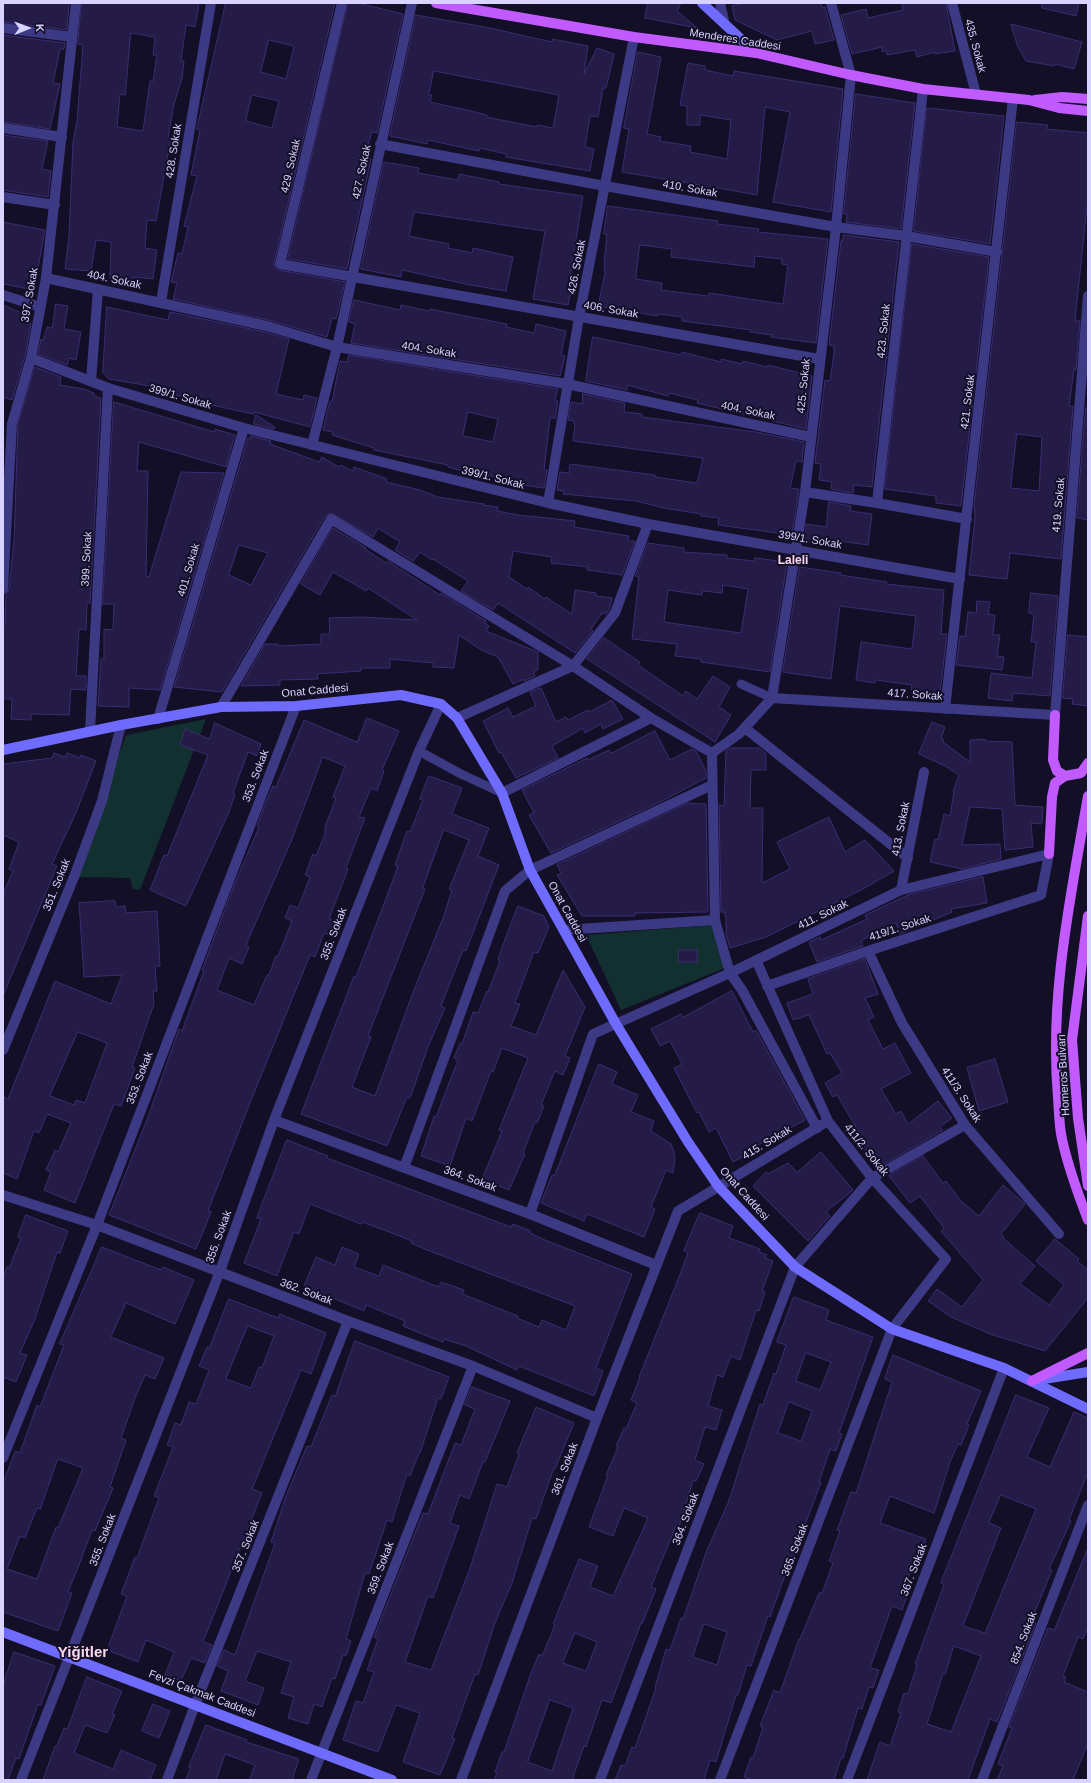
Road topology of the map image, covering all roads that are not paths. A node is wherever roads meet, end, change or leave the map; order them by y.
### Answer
1 (76, 3) edge
2 (211, 3) edge
3 (342, 3) edge
4 (412, 3) edge
5 (436, 3) edge
6 (702, 3) edge
7 (720, 3) edge
8 (831, 3) edge
9 (952, 3) edge
10 (725, 25) junction
11 (3, 28) edge
12 (72, 37) junction
13 (634, 37) junction
14 (756, 53) junction
15 (851, 75) junction
16 (923, 89) junction
17 (976, 94) junction
18 (1013, 98) junction
19 (1088, 99) edge
20 (1029, 100) junction
21 (1088, 111) edge
22 (3, 128) edge
23 (62, 137) junction
24 (380, 144) junction
25 (605, 186) junction
26 (3, 197) edge
27 (55, 205) junction
28 (836, 227) junction
29 (906, 236) junction
30 (997, 252) junction
31 (46, 278) junction
32 (351, 278) junction
33 (98, 289) junction
34 (3, 295) edge
35 (1088, 296) edge
36 (161, 302) junction
37 (40, 307) junction
38 (579, 317) junction
39 (337, 347) junction
40 (31, 358) junction
41 (819, 359) junction
42 (91, 381) junction
43 (567, 384) junction
44 (108, 388) junction
45 (244, 428) junction
46 (810, 437) junction
47 (312, 445) junction
48 (805, 492) junction
49 (548, 503) junction
50 (877, 503) junction
51 (967, 519) junction
52 (648, 524) junction
53 (797, 550) junction
54 (960, 579) junction
55 (3, 582) edge
56 (573, 666) junction
57 (741, 684) dead end
58 (772, 698) junction
59 (441, 704) junction
60 (296, 706) junction
61 (221, 707) junction
62 (945, 709) junction
63 (1056, 715) junction
64 (457, 718) junction
65 (651, 718) junction
66 (158, 719) junction
67 (121, 725) junction
68 (744, 728) junction
69 (90, 731) junction
70 (3, 750) edge
71 (419, 751) junction
72 (712, 753) junction
73 (1088, 763) edge
74 (924, 772) dead end
75 (1065, 776) junction
76 (712, 785) junction
77 (502, 793) junction
78 (1088, 796) edge
79 (1049, 854) junction
80 (908, 858) junction
81 (530, 870) junction
82 (901, 890) junction
83 (1088, 916) edge
84 (715, 920) junction
85 (564, 930) junction
86 (868, 951) junction
87 (756, 960) junction
88 (730, 973) junction
89 (767, 986) junction
90 (616, 1024) junction
91 (3, 1050) edge
92 (274, 1120) junction
93 (828, 1121) junction
94 (965, 1125) junction
95 (817, 1128) junction
96 (404, 1168) junction
97 (872, 1178) junction
98 (718, 1186) junction
99 (1088, 1186) edge
100 (3, 1195) edge
101 (530, 1214) junction
102 (1088, 1220) edge
103 (97, 1225) junction
104 (1059, 1234) dead end
105 (656, 1265) junction
106 (795, 1267) junction
107 (220, 1271) junction
108 (348, 1321) junction
109 (892, 1329) junction
110 (1088, 1353) edge
111 (473, 1366) junction
112 (1004, 1368) junction
113 (1088, 1372) edge
114 (1032, 1380) junction
115 (1088, 1409) edge
116 (597, 1418) junction
117 (3, 1458) edge
118 (1088, 1505) edge
119 (3, 1632) edge
120 (70, 1657) junction
121 (195, 1705) junction
122 (321, 1753) junction
123 (21, 1780) edge
124 (167, 1780) edge
125 (311, 1780) edge
126 (392, 1780) edge
127 (462, 1780) edge
128 (600, 1780) edge
129 (720, 1780) edge
130 (847, 1780) edge
131 (982, 1780) edge

1 - 12 street, 397. Sokak
2 - 36 street, 428. Sokak
3 - 32 street, 429. Sokak
4 - 24 street, 427. Sokak
5 - 13 main road, Menderes Caddesi
6 - 10 main road
7 - 10 street
8 - 15 street
9 - 17 street, 435. Sokak
10 - 14 main road
11 - 12 street
12 - 23 street, 397. Sokak
13 - 14 main road, Menderes Caddesi
13 - 25 street, 426. Sokak
14 - 15 main road, Menderes Caddesi
15 - 16 main road, Menderes Caddesi
15 - 28 street, 425. Sokak
16 - 17 main road, Menderes Caddesi
16 - 29 street, 423. Sokak
17 - 18 main road, Menderes Caddesi
18 - 20 main road, Menderes Caddesi
18 - 30 street, 421. Sokak
19 - 20 main road, Menderes Caddesi
20 - 21 main road, Menderes Caddesi
22 - 23 street
23 - 27 street, 397. Sokak
24 - 25 street, 410. Sokak
24 - 32 street, 427. Sokak
25 - 28 street, 410. Sokak
25 - 38 street, 426. Sokak
26 - 27 street
27 - 31 street, 397. Sokak
28 - 29 street, 410. Sokak
28 - 41 street, 425. Sokak
29 - 30 street, 410. Sokak
29 - 50 street, 423. Sokak
30 - 51 street, 421. Sokak
31 - 33 street, 404. Sokak
31 - 37 street, 397. Sokak
32 - 38 street, 406. Sokak
32 - 39 street, 427. Sokak
33 - 36 street, 404. Sokak
33 - 42 street
34 - 37 street
35 - 63 street, 419. Sokak
36 - 39 street, 404. Sokak
37 - 40 street, 397. Sokak
38 - 41 street, 406. Sokak
38 - 43 street, 426. Sokak
39 - 43 street, 404. Sokak
39 - 47 street, 427. Sokak
40 - 42 street, 399/1. Sokak
40 - 55 street, 397. Sokak
41 - 46 street, 425. Sokak
42 - 44 street, 399/1. Sokak
43 - 46 street, 404. Sokak
43 - 49 street, 426. Sokak
44 - 45 street, 399/1. Sokak
44 - 69 street, 399. Sokak
45 - 47 street, 399/1. Sokak
45 - 66 street, 401. Sokak
46 - 48 street, 425. Sokak
47 - 49 street, 399/1. Sokak
48 - 50 street
48 - 53 street, 425. Sokak
49 - 52 street, 399/1. Sokak
50 - 51 street
51 - 54 street, 421. Sokak
52 - 53 street, 399/1. Sokak
52 - 56 street
53 - 54 street, 399/1. Sokak
53 - 58 street, 425. Sokak
54 - 62 street, 421. Sokak
56 - 61 street
56 - 64 street
56 - 65 street
57 - 58 lane
58 - 62 street, 417. Sokak
58 - 68 street
59 - 60 main road, Onat Caddesi
59 - 64 main road, Onat Caddesi
59 - 71 street, 355. Sokak
60 - 61 main road, Onat Caddesi
60 - 103 street, 353. Sokak
61 - 66 main road, Onat Caddesi
62 - 63 street, 417. Sokak
63 - 75 main road
64 - 77 main road, Onat Caddesi
65 - 72 street
65 - 77 street
66 - 67 main road, Onat Caddesi
67 - 69 main road, Onat Caddesi
67 - 91 street, 351. Sokak
68 - 72 street
68 - 80 street
69 - 70 main road, Onat Caddesi
71 - 77 lane
71 - 92 street, 355. Sokak
72 - 76 street
73 - 75 main road
74 - 80 street, 413. Sokak
75 - 79 main road
76 - 81 street
76 - 84 street
77 - 81 main road, Onat Caddesi
78 - 102 main road
79 - 82 street, 411. Sokak
79 - 86 street, 419/1. Sokak
80 - 82 street, 413. Sokak
81 - 85 main road, Onat Caddesi
81 - 96 street
82 - 87 street, 411. Sokak
83 - 99 main road, Homeros Bulvarı
84 - 85 street
84 - 88 street
85 - 90 main road, Onat Caddesi
86 - 89 street, 419/1. Sokak
86 - 94 street, 411/3. Sokak
87 - 88 street, 411. Sokak
87 - 89 street, 411/2. Sokak
88 - 90 street, 411. Sokak
88 - 95 street
89 - 93 street, 411/2. Sokak
90 - 98 main road, Onat Caddesi
90 - 101 street, 411. Sokak
92 - 96 street, 364. Sokak
92 - 107 street, 355. Sokak
93 - 95 street, 415. Sokak
93 - 97 street, 411/2. Sokak
94 - 97 street
94 - 104 street, 411/3. Sokak
95 - 98 street, 415. Sokak
96 - 101 street, 364. Sokak
97 - 106 street
97 - 109 street, 411/2. Sokak
98 - 105 street, 361. Sokak
98 - 106 main road, Onat Caddesi
100 - 103 street, 362. Sokak
101 - 105 street, 364. Sokak
103 - 107 street, 362. Sokak
103 - 117 street, 353. Sokak
105 - 116 street, 361. Sokak
106 - 109 main road, Onat Caddesi
106 - 128 street, 364. Sokak
107 - 108 street, 362. Sokak
107 - 120 street, 355. Sokak
108 - 111 street, 362. Sokak
108 - 121 street, 357. Sokak
109 - 112 main road, Onat Caddesi
109 - 129 street, 365. Sokak
110 - 114 main road
111 - 116 street, 362. Sokak
111 - 122 street, 359. Sokak
112 - 114 main road, Onat Caddesi
112 - 130 street, 367. Sokak
113 - 114 main road
114 - 115 main road, Onat Caddesi
116 - 127 street, 361. Sokak
118 - 131 street, 854. Sokak
119 - 120 main road, Fevzi Çakmak Caddesi
120 - 121 main road, Fevzi Çakmak Caddesi
120 - 123 street, 355. Sokak
121 - 122 main road, Fevzi Çakmak Caddesi
121 - 124 street, 357. Sokak
122 - 125 street, 359. Sokak
122 - 126 main road, Fevzi Çakmak Caddesi

